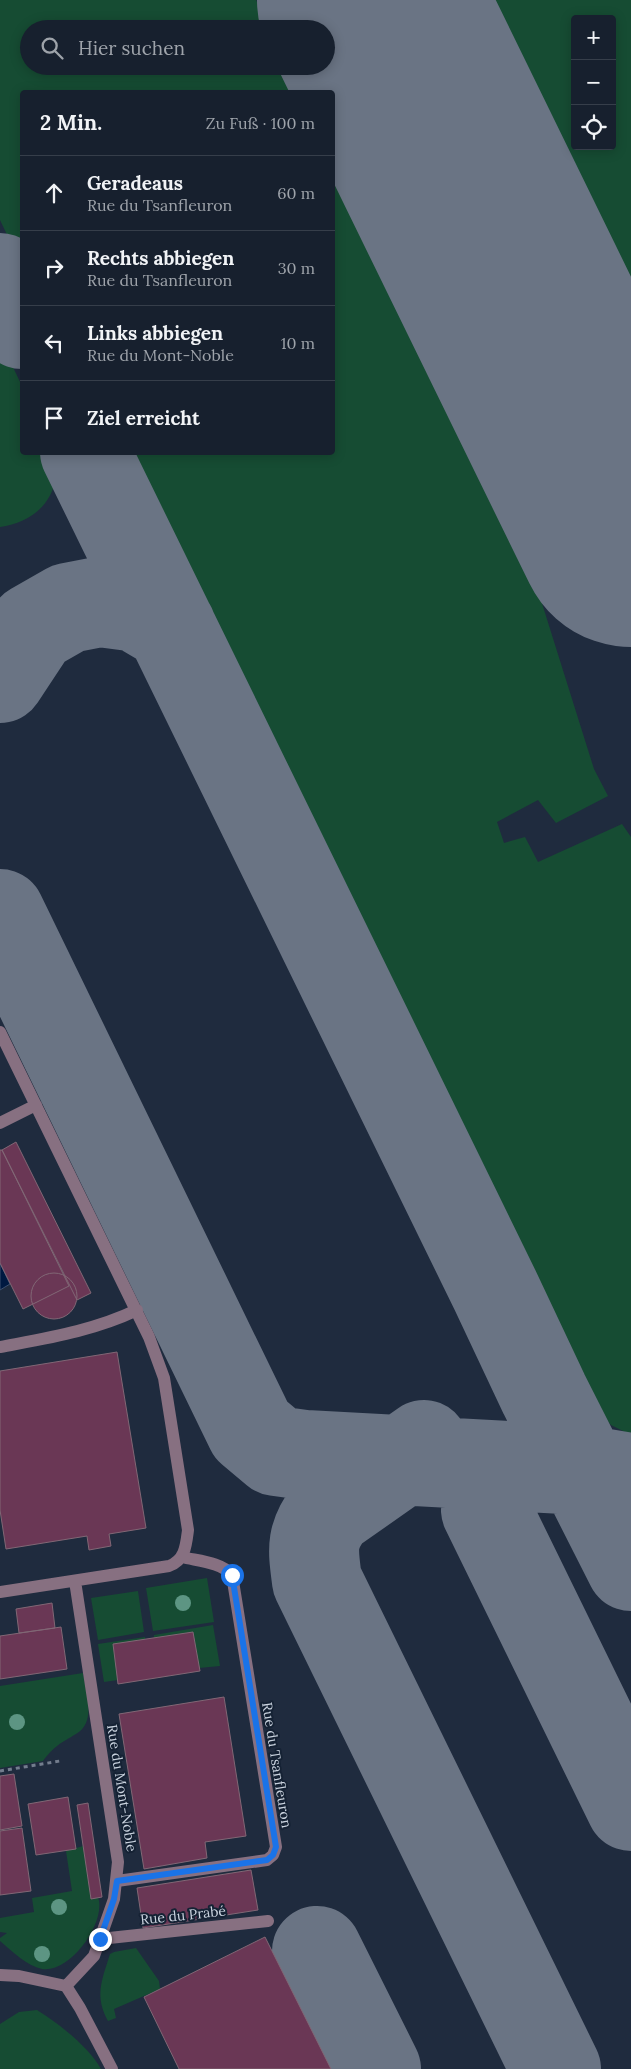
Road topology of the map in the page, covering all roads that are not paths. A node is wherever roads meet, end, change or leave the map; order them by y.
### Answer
1 (0, 1032) edge
2 (36, 1105) junction
3 (0, 1123) edge
4 (137, 1310) junction
5 (0, 1346) edge
6 (182, 1557) junction
7 (75, 1581) junction
8 (0, 1592) edge
9 (117, 1881) junction
10 (268, 1921) dead end
11 (100, 1939) junction
12 (0, 1975) edge
13 (66, 1986) junction
14 (112, 2069) edge

1 - 2 lane
2 - 3 lane
2 - 4 lane
4 - 5 lane
4 - 6 lane
6 - 7 lane
6 - 9 lane, Rue du Tsanfleuron
7 - 8 lane
7 - 9 lane, Rue du Mont-Noble
9 - 11 lane, Rue du Mont-Noble
10 - 11 lane, Rue du Prabé
11 - 13 lane, Rue du Mont-Noble
12 - 13 lane
13 - 14 lane

